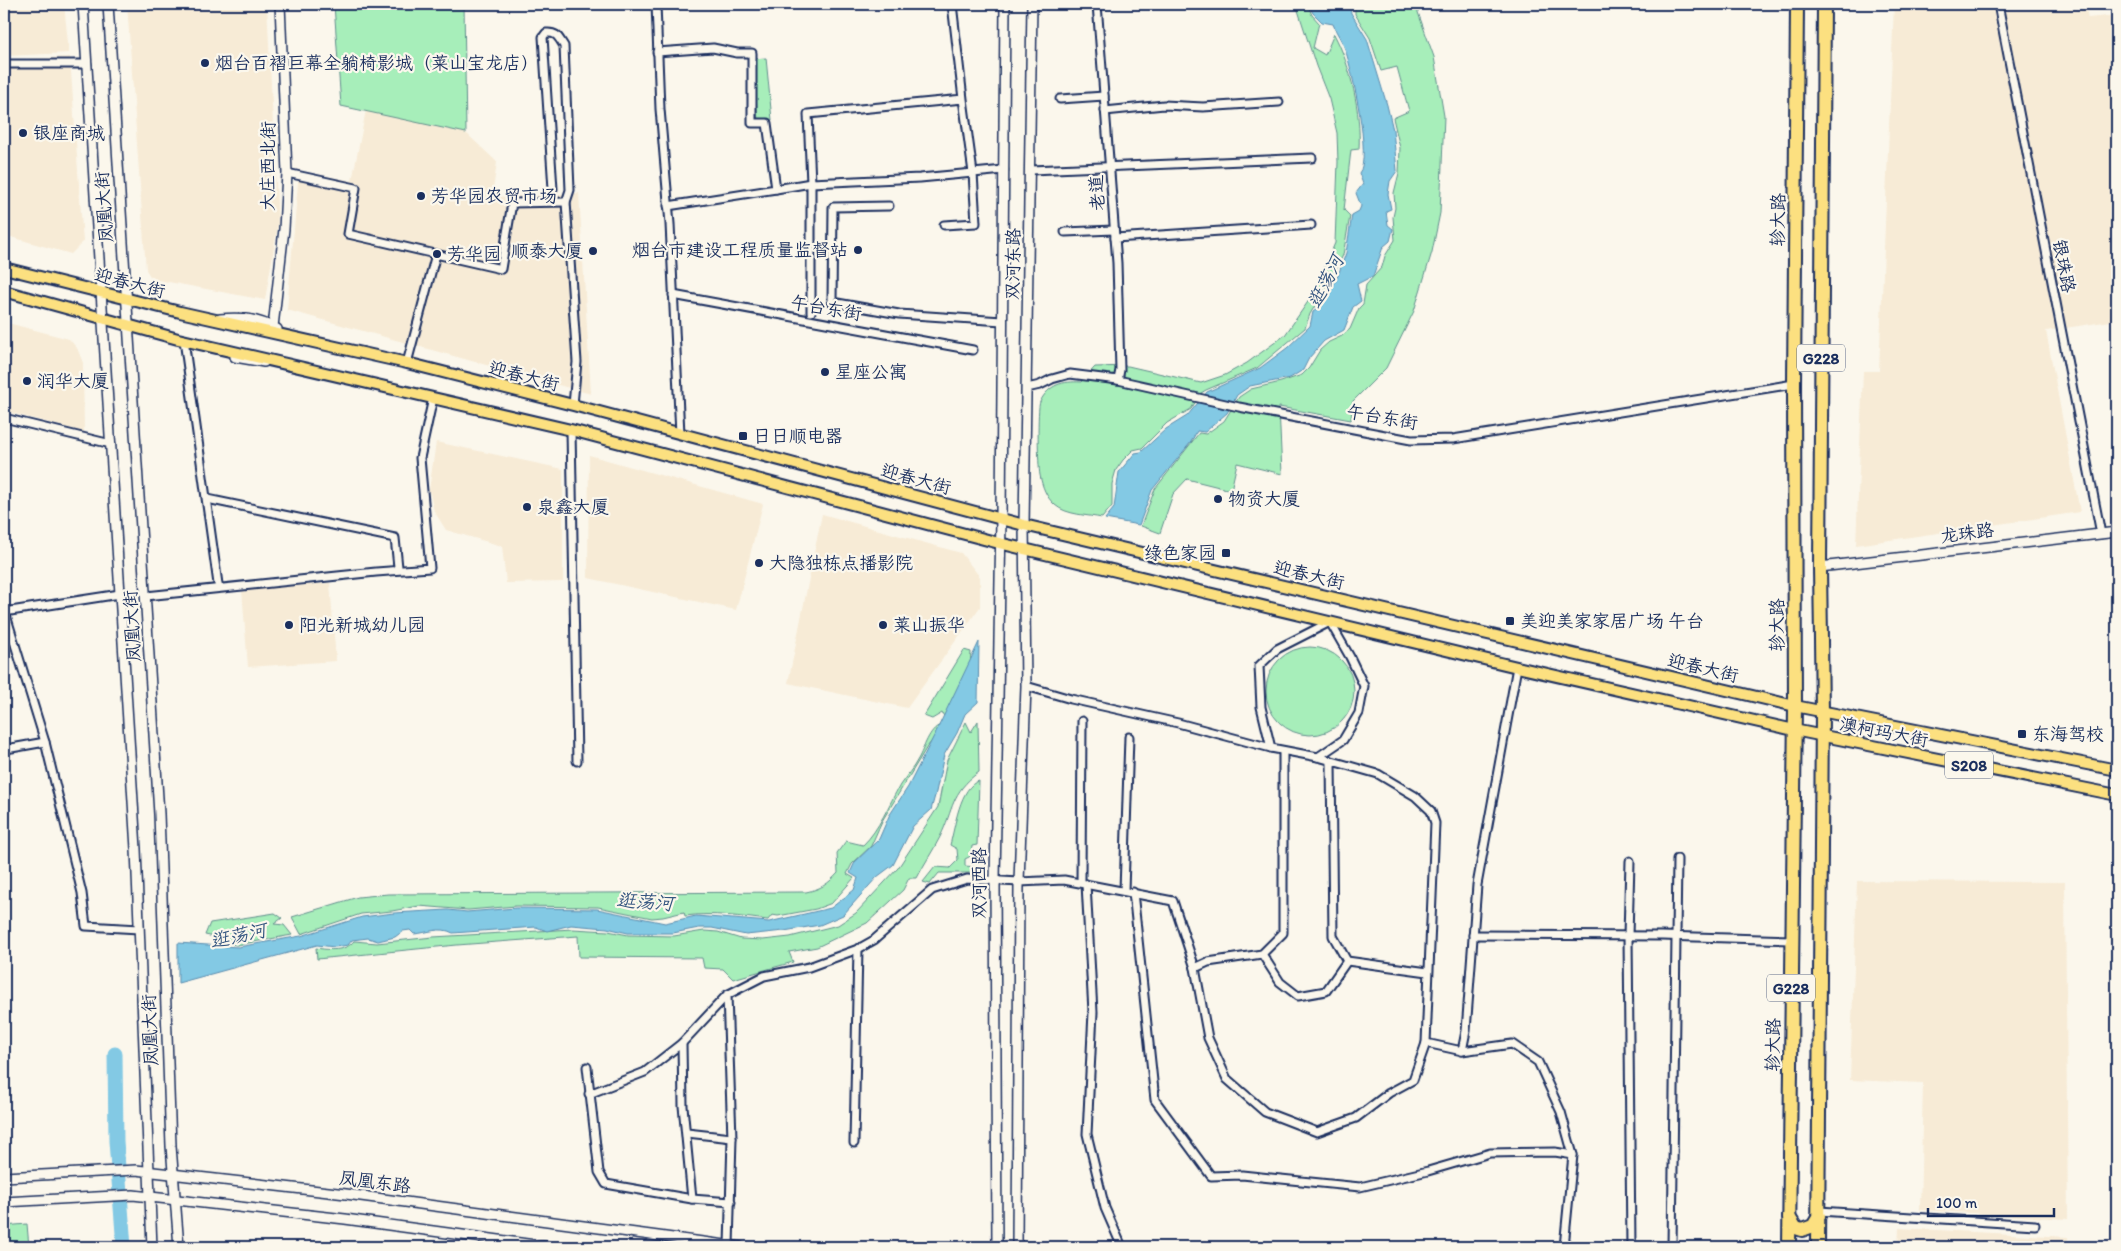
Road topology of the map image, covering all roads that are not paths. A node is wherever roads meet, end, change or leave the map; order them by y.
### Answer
1 (83, 4) edge
2 (108, 4) edge
3 (280, 4) edge
4 (656, 4) edge
5 (952, 4) edge
6 (1005, 4) edge
7 (1032, 4) edge
8 (1097, 4) edge
9 (1797, 4) edge
10 (1824, 4) edge
11 (1998, 4) edge
12 (658, 52) junction
13 (4, 64) edge
14 (88, 64) junction
15 (1104, 96) junction
16 (963, 99) junction
17 (1060, 99) dead end
18 (1279, 102) dead end
19 (1105, 111) junction
20 (1312, 158) dead end
21 (1110, 167) junction
22 (1004, 170) junction
23 (1031, 170) junction
24 (287, 173) junction
25 (973, 173) junction
26 (811, 183) junction
27 (553, 189) dead end
28 (776, 189) junction
29 (566, 202) junction
30 (668, 206) junction
31 (889, 206) dead end
32 (944, 224) dead end
33 (1311, 226) dead end
34 (1064, 232) dead end
35 (1114, 234) junction
36 (436, 254) junction
37 (4, 268) edge
38 (4, 291) edge
39 (102, 293) junction
40 (673, 295) junction
41 (126, 299) junction
42 (811, 312) dead end
43 (103, 318) junction
44 (216, 320) junction
45 (1002, 321) junction
46 (128, 325) junction
47 (272, 327) junction
48 (291, 336) junction
49 (184, 340) junction
50 (973, 350) dead end
51 (407, 363) junction
52 (1118, 380) junction
53 (1794, 384) junction
54 (1027, 388) junction
55 (433, 398) junction
56 (573, 405) junction
57 (4, 418) edge
58 (571, 430) junction
59 (680, 434) junction
60 (111, 444) junction
61 (207, 499) junction
62 (1001, 519) junction
63 (1024, 525) junction
64 (2117, 532) edge
65 (2101, 534) junction
66 (999, 542) junction
67 (1026, 548) junction
68 (398, 567) dead end
69 (1820, 567) junction
70 (218, 584) dead end
71 (120, 594) junction
72 (146, 596) junction
73 (5, 612) edge
74 (1330, 622) junction
75 (1517, 667) junction
76 (1026, 686) junction
77 (1795, 706) junction
78 (1822, 712) junction
79 (1082, 721) dead end
80 (1794, 730) junction
81 (1821, 736) junction
82 (1129, 737) dead end
83 (45, 742) junction
84 (4, 744) edge
85 (1271, 748) junction
86 (1283, 750) junction
87 (1318, 757) junction
88 (577, 761) dead end
89 (1331, 762) junction
90 (2117, 770) edge
91 (2117, 795) edge
92 (1676, 859) dead end
93 (1630, 861) dead end
94 (995, 881) junction
95 (1019, 882) junction
96 (1083, 884) junction
97 (1124, 891) junction
98 (1133, 892) junction
99 (139, 929) junction
100 (1473, 934) junction
101 (1628, 936) junction
102 (1675, 937) junction
103 (1791, 940) junction
104 (858, 949) junction
105 (1262, 954) junction
106 (1347, 961) junction
107 (1194, 968) junction
108 (1428, 972) junction
109 (727, 995) junction
110 (1426, 1042) junction
111 (682, 1043) junction
112 (1462, 1050) junction
113 (587, 1067) dead end
114 (589, 1094) junction
115 (687, 1132) junction
116 (732, 1138) junction
117 (854, 1142) dead end
118 (1573, 1155) junction
119 (148, 1172) junction
120 (173, 1175) junction
121 (4, 1177) edge
122 (149, 1197) junction
123 (692, 1199) junction
124 (175, 1200) junction
125 (4, 1202) edge
126 (731, 1202) junction
127 (1819, 1214) junction
128 (1789, 1217) junction
129 (2035, 1225) dead end
130 (729, 1246) junction
131 (152, 1247) edge
132 (179, 1247) edge
133 (550, 1247) edge
134 (740, 1247) edge
135 (997, 1247) edge
136 (1017, 1247) edge
137 (1122, 1247) edge
138 (1564, 1247) edge
139 (1631, 1247) edge
140 (1672, 1247) edge
141 (1789, 1247) edge
142 (1818, 1247) edge

1 - 14 street, 凤凰大街
2 - 41 street, 凤凰大街
3 - 24 street, 大庄西北街
4 - 12 street
5 - 16 street
6 - 22 street, 双河东路
7 - 23 street, 双河东路
8 - 15 street, 老道
9 - 53 highway, 轸大路 / G228
10 - 69 highway, G228
11 - 65 street, 银珠路
12 - 28 street
12 - 30 street
13 - 14 street
14 - 39 street, 凤凰大街
15 - 17 street
15 - 19 street, 老道
16 - 25 street
16 - 26 street
18 - 19 street
19 - 21 street, 老道
20 - 21 street
21 - 23 street
21 - 35 street, 老道
22 - 25 street
22 - 45 street, 双河东路
23 - 54 street, 双河东路
24 - 36 street
24 - 47 street, 大庄西北街
25 - 26 street
25 - 32 street
26 - 28 street
26 - 42 street
27 - 29 street
28 - 30 street
29 - 36 street
29 - 56 street
30 - 40 street
31 - 45 street
33 - 35 street
34 - 35 street
35 - 52 street, 老道
36 - 51 street
37 - 39 main road, 迎春大街
38 - 43 main road
39 - 41 main road, 迎春大街
39 - 43 street, 凤凰大街
40 - 50 street, 午台东街
40 - 59 street
41 - 44 main road, 迎春大街
41 - 46 street, 凤凰大街
43 - 46 main road
43 - 60 street, 凤凰大街
44 - 47 street
44 - 48 main road, 迎春大街
45 - 62 street, 双河东路
46 - 49 main road
46 - 72 street, 凤凰大街
47 - 48 street
48 - 51 main road, 迎春大街
49 - 55 main road
49 - 61 street
51 - 56 main road, 迎春大街
52 - 53 street, 午台东街
52 - 54 street, 午台东街
53 - 77 highway, 轸大路 / G228
54 - 63 street, 双河东路
55 - 58 main road
55 - 72 street
56 - 59 main road, 迎春大街
57 - 60 street
58 - 66 main road
58 - 88 street
59 - 62 main road, 迎春大街
60 - 71 street, 凤凰大街
61 - 68 street
61 - 70 street
62 - 63 main road, 迎春大街
62 - 66 street, 双河西路
63 - 67 street
63 - 77 main road, 迎春大街
64 - 65 street, 龙珠路
65 - 69 street, 龙珠路
66 - 67 main road
66 - 94 street, 双河西路
67 - 74 main road
67 - 76 street
69 - 78 highway, G228
71 - 73 street
71 - 99 street, 凤凰大街
72 - 120 street, 凤凰大街
73 - 83 street
74 - 75 main road
74 - 85 street
74 - 87 street
75 - 80 main road
75 - 100 street
76 - 85 street
76 - 95 street
77 - 78 main road, 迎春大街
77 - 80 highway, 轸大路 / G228
78 - 81 highway, G228
78 - 90 main road, 澳柯玛大街 / S208
79 - 96 street
80 - 81 main road
80 - 103 highway, 轸大路 / G228
81 - 91 main road, 澳柯玛大街 / S208
81 - 127 highway, G228
82 - 97 street
83 - 84 street
83 - 99 street
85 - 86 street
86 - 87 street
86 - 105 street
87 - 89 street
89 - 106 street
89 - 108 street
92 - 102 street
93 - 101 street
94 - 95 street
94 - 104 street
94 - 135 street, 双河西路
95 - 96 street
95 - 136 street
96 - 97 street
96 - 137 street
97 - 98 street
98 - 107 street
98 - 118 street
99 - 119 street, 凤凰大街
100 - 101 street
100 - 112 street
101 - 102 street
101 - 139 street
102 - 103 street
102 - 140 street
103 - 128 highway, 轸大路 / G228
104 - 109 street
104 - 117 street
105 - 106 street
105 - 107 street
106 - 108 street
107 - 110 street
108 - 110 street
109 - 111 street
109 - 116 street
110 - 112 street
111 - 114 street
111 - 115 street
112 - 118 street
113 - 114 street
114 - 123 street
115 - 116 street
115 - 123 street
116 - 126 street
118 - 138 street
119 - 120 street, 凤凰东路
119 - 121 street, 凤凰东路
119 - 122 street, 凤凰大街
120 - 124 street, 凤凰大街
120 - 130 street, 凤凰东路
122 - 124 street
122 - 125 street
122 - 131 street, 凤凰大街
123 - 126 street
124 - 132 street, 凤凰大街
124 - 133 street
126 - 130 street
127 - 128 highway
127 - 129 street
127 - 142 highway, G228
128 - 141 highway, 轸大路 / G228
130 - 134 street, 凤凰东路

